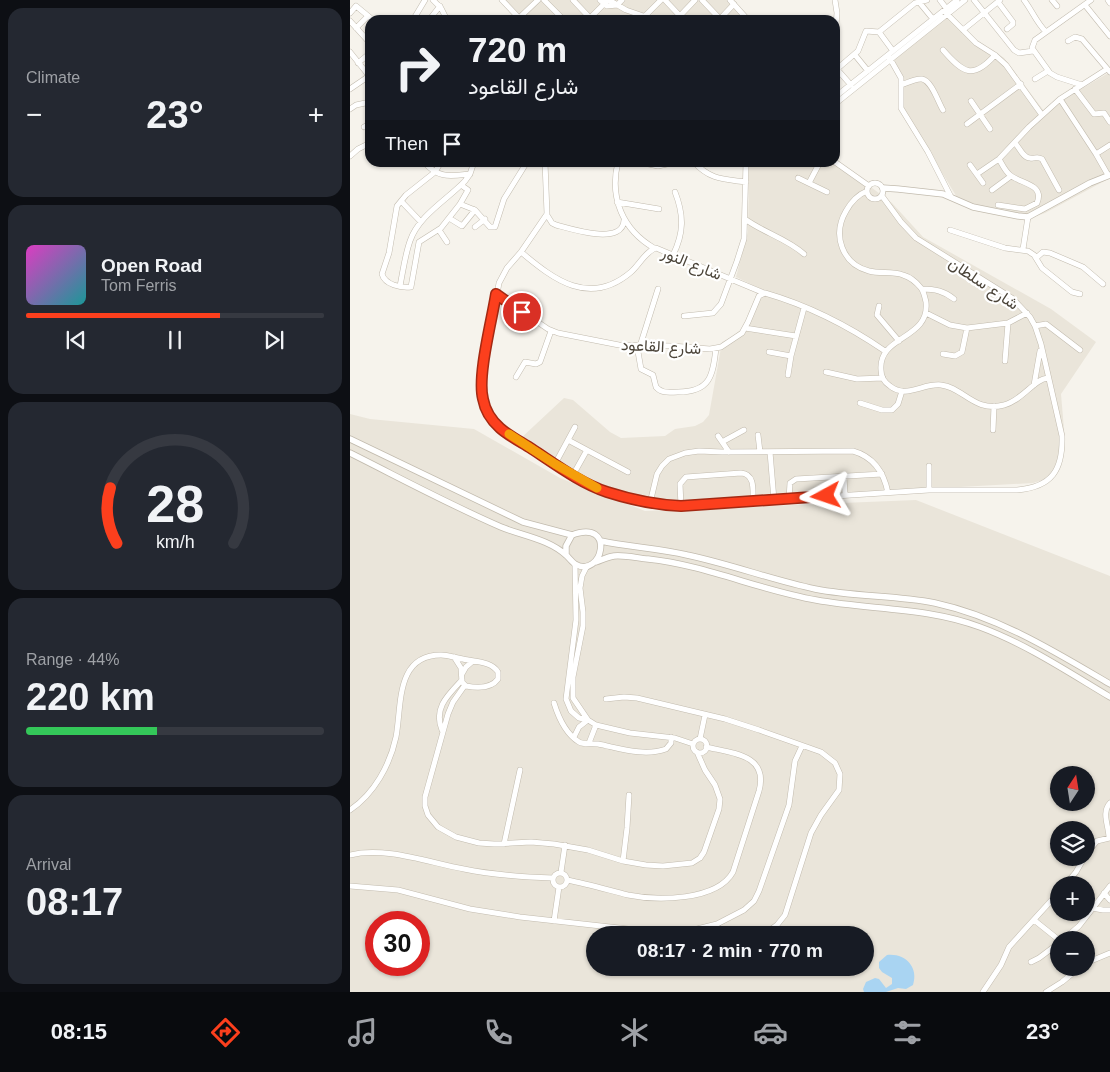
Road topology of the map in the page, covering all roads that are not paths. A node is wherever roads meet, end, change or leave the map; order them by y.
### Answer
1 (425, 0) edge
2 (433, 0) edge
3 (502, 0) edge
4 (538, 0) edge
5 (544, 0) edge
6 (573, 0) edge
7 (622, 0) edge
8 (663, 0) edge
9 (702, 0) edge
10 (835, 0) edge
11 (927, 0) edge
12 (940, 0) edge
13 (957, 0) edge
14 (965, 0) edge
15 (974, 0) edge
16 (1024, 0) edge
17 (1052, 0) edge
18 (1091, 0) edge
19 (1108, 0) edge
20 (606, 1) edge
21 (693, 1) edge
22 (999, 1) edge
23 (732, 2) edge
24 (919, 2) junction
25 (1110, 3) edge
26 (1085, 4) junction
27 (440, 6) junction
28 (617, 6) junction
29 (1057, 6) dead end
30 (945, 11) junction
31 (350, 13) edge
32 (984, 13) junction
33 (367, 15) edge
34 (416, 15) edge
35 (433, 15) edge
36 (444, 15) edge
37 (516, 15) edge
38 (524, 15) edge
39 (559, 15) edge
40 (586, 15) edge
41 (593, 15) edge
42 (639, 15) edge
43 (646, 15) edge
44 (676, 15) edge
45 (681, 15) edge
46 (716, 15) edge
47 (723, 15) edge
48 (744, 15) edge
49 (837, 15) edge
50 (365, 19) edge
51 (933, 19) junction
52 (350, 21) edge
53 (356, 28) junction
54 (1007, 29) dead end
55 (962, 30) junction
56 (879, 32) junction
57 (1046, 32) junction
58 (1109, 34) edge
59 (365, 38) edge
60 (1068, 41) dead end
61 (943, 50) dead end
62 (893, 51) junction
63 (350, 52) edge
64 (1033, 52) junction
65 (855, 55) junction
66 (995, 55) junction
67 (365, 57) edge
68 (889, 57) junction
69 (358, 63) junction
70 (840, 65) edge
71 (365, 70) edge
72 (1109, 70) edge
73 (868, 71) junction
74 (1048, 71) junction
75 (840, 73) edge
76 (365, 76) edge
77 (1035, 79) dead end
78 (1021, 84) junction
79 (1082, 84) junction
80 (851, 85) junction
81 (901, 85) junction
82 (350, 89) edge
83 (1075, 89) junction
84 (840, 93) edge
85 (1060, 99) junction
86 (840, 100) edge
87 (971, 101) dead end
88 (365, 103) edge
89 (351, 106) edge
90 (943, 110) dead end
91 (980, 115) junction
92 (1042, 115) junction
93 (1110, 122) edge
94 (967, 124) dead end
95 (990, 129) dead end
96 (1015, 143) junction
97 (1110, 145) edge
98 (365, 146) edge
99 (1096, 154) junction
100 (350, 156) edge
101 (999, 158) junction
102 (970, 164) dead end
103 (840, 166) edge
104 (429, 167) edge
105 (438, 167) edge
106 (472, 167) edge
107 (524, 167) edge
108 (545, 167) edge
109 (617, 167) edge
110 (698, 167) edge
111 (746, 167) edge
112 (817, 167) edge
113 (434, 172) junction
114 (470, 174) junction
115 (976, 174) junction
116 (1109, 175) edge
117 (1011, 176) junction
118 (798, 178) dead end
119 (746, 182) junction
120 (809, 183) junction
121 (983, 183) dead end
122 (461, 185) junction
123 (868, 188) junction
124 (883, 188) junction
125 (992, 190) dead end
126 (1059, 190) dead end
127 (674, 192) dead end
128 (827, 192) dead end
129 (882, 196) junction
130 (951, 197) junction
131 (401, 201) junction
132 (617, 202) junction
133 (460, 204) junction
134 (998, 204) dead end
135 (659, 209) dead end
136 (475, 210) junction
137 (547, 214) junction
138 (1028, 216) junction
139 (449, 218) junction
140 (484, 219) junction
141 (624, 219) junction
142 (745, 219) junction
143 (421, 222) junction
144 (475, 227) dead end
145 (440, 230) junction
146 (950, 230) dead end
147 (447, 242) dead end
148 (654, 248) junction
149 (1023, 249) junction
150 (521, 252) junction
151 (804, 254) dead end
152 (673, 255) junction
153 (1036, 258) junction
154 (730, 279) junction
155 (1104, 284) dead end
156 (400, 286) junction
157 (658, 289) dead end
158 (922, 289) junction
159 (764, 293) junction
160 (496, 294) junction
161 (1080, 294) dead end
162 (954, 299) dead end
163 (879, 306) dead end
164 (804, 308) junction
165 (926, 313) junction
166 (1026, 313) junction
167 (684, 316) dead end
168 (1008, 323) junction
169 (1035, 326) junction
170 (745, 328) junction
171 (967, 328) junction
172 (551, 331) junction
173 (796, 336) junction
174 (899, 341) junction
175 (1041, 344) junction
176 (639, 346) junction
177 (716, 348) junction
178 (1080, 350) dead end
179 (885, 351) junction
180 (769, 352) dead end
181 (942, 354) dead end
182 (791, 356) junction
183 (1005, 361) dead end
184 (826, 372) dead end
185 (788, 375) dead end
186 (516, 377) dead end
187 (882, 378) junction
188 (1048, 378) junction
189 (1034, 385) junction
190 (902, 392) junction
191 (860, 403) dead end
192 (994, 406) junction
193 (575, 428) dead end
194 (744, 430) dead end
195 (993, 430) dead end
196 (758, 435) dead end
197 (718, 436) dead end
198 (350, 439) edge
199 (568, 440) junction
200 (722, 442) junction
201 (587, 450) junction
202 (729, 452) junction
203 (760, 452) junction
204 (770, 452) junction
205 (350, 453) edge
206 (555, 464) junction
207 (929, 466) dead end
208 (628, 472) dead end
209 (882, 474) junction
210 (573, 475) junction
211 (844, 476) junction
212 (929, 490) junction
213 (888, 493) junction
214 (845, 494) junction
215 (789, 499) junction
216 (774, 500) junction
217 (753, 501) junction
218 (650, 503) junction
219 (681, 506) junction
220 (523, 522) junction
221 (519, 532) junction
222 (572, 535) junction
223 (601, 541) junction
224 (566, 555) junction
225 (596, 562) junction
226 (574, 564) junction
227 (587, 566) junction
228 (572, 654) junction
229 (578, 656) junction
230 (454, 657) junction
231 (473, 661) junction
232 (463, 680) junction
233 (1110, 684) edge
234 (1110, 697) edge
235 (573, 698) junction
236 (566, 699) junction
237 (606, 699) dead end
238 (554, 703) dead end
239 (705, 714) junction
240 (588, 720) junction
241 (596, 725) junction
242 (442, 730) junction
243 (574, 737) junction
244 (671, 738) junction
245 (700, 739) junction
246 (589, 744) junction
247 (693, 744) junction
248 (802, 746) junction
249 (706, 747) junction
250 (698, 752) junction
251 (520, 770) dead end
252 (629, 795) dead end
253 (1110, 803) edge
254 (350, 810) edge
255 (1109, 821) edge
256 (1109, 838) edge
257 (1095, 843) edge
258 (504, 844) junction
259 (565, 845) junction
260 (350, 855) edge
261 (623, 861) junction
262 (561, 872) junction
263 (553, 878) junction
264 (568, 880) junction
265 (350, 886) edge
266 (1110, 886) edge
267 (559, 887) junction
268 (1104, 893) junction
269 (1110, 900) edge
270 (1050, 902) edge
271 (1095, 904) edge
272 (1095, 909) edge
273 (1110, 910) edge
274 (1034, 920) junction
275 (554, 921) junction
276 (1083, 921) edge
277 (717, 924) joint
278 (776, 926) edge
279 (1073, 931) edge
280 (1050, 933) edge
281 (1050, 949) edge
282 (1110, 953) edge
283 (1095, 959) edge
284 (1031, 962) dead end
285 (1069, 976) edge
286 (984, 992) edge
287 (1046, 992) edge

1 - 34 street
2 - 27 street
3 - 37 street
4 - 38 street
5 - 39 street
6 - 40 street
7 - 28 street
8 - 43 street
8 - 44 street
9 - 46 street
10 - 49 street
11 - 24 street
12 - 30 street
13 - 30 street
14 - 30 street
15 - 32 street
16 - 57 street
17 - 29 street
18 - 26 street
19 - 25 street
20 - 28 street
20 - 41 street
21 - 45 street
22 - 32 street
22 - 54 street
23 - 47 street
23 - 48 street
24 - 51 street
24 - 56 street
26 - 57 street
26 - 58 street
27 - 35 street
27 - 36 street
28 - 42 street
30 - 51 street
30 - 55 street
30 - 68 street
31 - 33 street
32 - 55 street
32 - 64 street
50 - 53 street
51 - 62 street
52 - 53 street
53 - 59 street
55 - 66 street
56 - 62 street
56 - 65 street
57 - 64 street
60 - 72 street
61 - 66 street
62 - 68 street
63 - 69 street
64 - 74 street
65 - 70 street
65 - 73 street
66 - 78 street
67 - 69 street
68 - 73 street
68 - 81 street
68 - 86 street
69 - 71 street
72 - 79 street
73 - 80 street
74 - 77 street
74 - 79 street
75 - 80 street
76 - 82 street
78 - 91 street
78 - 92 street
79 - 83 street
80 - 84 street
81 - 90 street
81 - 130 street
83 - 85 street
83 - 93 street
85 - 92 street
85 - 99 street
87 - 91 street
88 - 89 street
91 - 94 street
91 - 95 street
92 - 96 street
96 - 101 street
96 - 126 street
97 - 99 street
98 - 100 street
99 - 116 street
101 - 115 street
101 - 117 street
102 - 115 street
103 - 123 street
104 - 113 street
105 - 113 street
106 - 114 street
107 - 140 street
108 - 137 street
109 - 132 street
110 - 119 street
111 - 119 street
112 - 120 street
113 - 114 street
113 - 131 street
114 - 122 street
115 - 121 street
116 - 138 street
117 - 125 street
117 - 134 street
118 - 120 street
119 - 142 street
120 - 128 street
122 - 133 street
122 - 143 street
123 - 124 street
123 - 129 street
123 - 158 street
124 - 129 street
124 - 130 street
127 - 152 street
129 - 166 street, شارع سلطان
130 - 138 street
131 - 143 street
131 - 156 street
132 - 135 street
132 - 141 street
133 - 136 street
133 - 139 street
136 - 139 street
136 - 140 street
137 - 141 street
137 - 150 street
138 - 149 street
139 - 145 street
140 - 144 street
141 - 148 street
142 - 151 street
142 - 154 street
143 - 156 street
145 - 147 street
145 - 156 street
146 - 149 street
148 - 150 street, شارع النور
148 - 152 street, شارع النور
149 - 153 street
150 - 160 street
152 - 154 street, شارع النور
153 - 155 street
153 - 161 street
154 - 159 street, شارع النور
154 - 167 street
157 - 176 street
158 - 162 street
158 - 165 street
159 - 164 street
159 - 170 street, شارع القاعود
160 - 172 street, شارع القاعود
160 - 206 street
163 - 174 street
164 - 173 street
164 - 179 street
165 - 171 street
165 - 174 street
166 - 168 street
166 - 169 street, شارع سلطان
168 - 171 street
168 - 183 street
169 - 175 street, شارع سلطان
169 - 178 street
170 - 173 street
170 - 177 street, شارع القاعود
171 - 181 street
172 - 176 street, شارع القاعود
172 - 186 street
173 - 182 street
174 - 179 street
175 - 188 street, شارع سلطان
175 - 189 street
176 - 177 street, شارع القاعود
176 - 177 street
179 - 187 street
180 - 182 street
182 - 185 street
184 - 187 street
187 - 190 street
188 - 189 street
188 - 212 street, شارع سلطان
189 - 192 street
190 - 191 street
190 - 192 street
192 - 195 street
193 - 199 street
194 - 200 street
196 - 203 street
197 - 200 street
198 - 220 street
199 - 201 street
199 - 206 street
200 - 202 street
201 - 208 street
201 - 210 street
202 - 203 street
202 - 218 street
203 - 204 street
204 - 209 street
204 - 216 street
205 - 221 street
206 - 210 street
207 - 212 street
209 - 211 street
209 - 213 street
210 - 218 street
211 - 214 street
211 - 215 street
212 - 213 street
213 - 214 street
214 - 215 street
215 - 216 street
216 - 217 street
217 - 219 street
217 - 219 street
218 - 219 street
220 - 221 street
220 - 222 street
221 - 224 street
222 - 223 street
222 - 224 street
223 - 225 street
223 - 233 street
224 - 226 street
225 - 227 street
225 - 234 street
226 - 227 street
226 - 228 street
227 - 229 street
228 - 229 street
228 - 236 street
229 - 235 street
230 - 231 street
230 - 232 street
230 - 254 street
231 - 232 street
231 - 232 street
232 - 242 street
232 - 242 street
235 - 236 street
235 - 240 street
236 - 240 street
237 - 239 street
238 - 243 street
239 - 245 street
239 - 248 street
240 - 241 street
240 - 243 street
241 - 244 street
241 - 246 street
242 - 258 street
243 - 246 street
244 - 246 street
244 - 247 street
245 - 247 street
245 - 249 street
247 - 250 street
248 - 277 street
248 - 278 street
249 - 250 street
249 - 264 street
250 - 261 street
251 - 258 street
252 - 261 street
253 - 255 street
255 - 256 street
256 - 257 street
258 - 259 street
259 - 261 street
259 - 262 street
260 - 263 street
262 - 263 street
262 - 264 street
263 - 267 street
264 - 267 street
265 - 275 street
266 - 268 street
267 - 275 street
268 - 269 street
268 - 271 street
270 - 274 street
272 - 273 street
274 - 280 street
274 - 286 street
275 - 277 street
276 - 279 street
281 - 284 street
282 - 283 street
285 - 287 street

